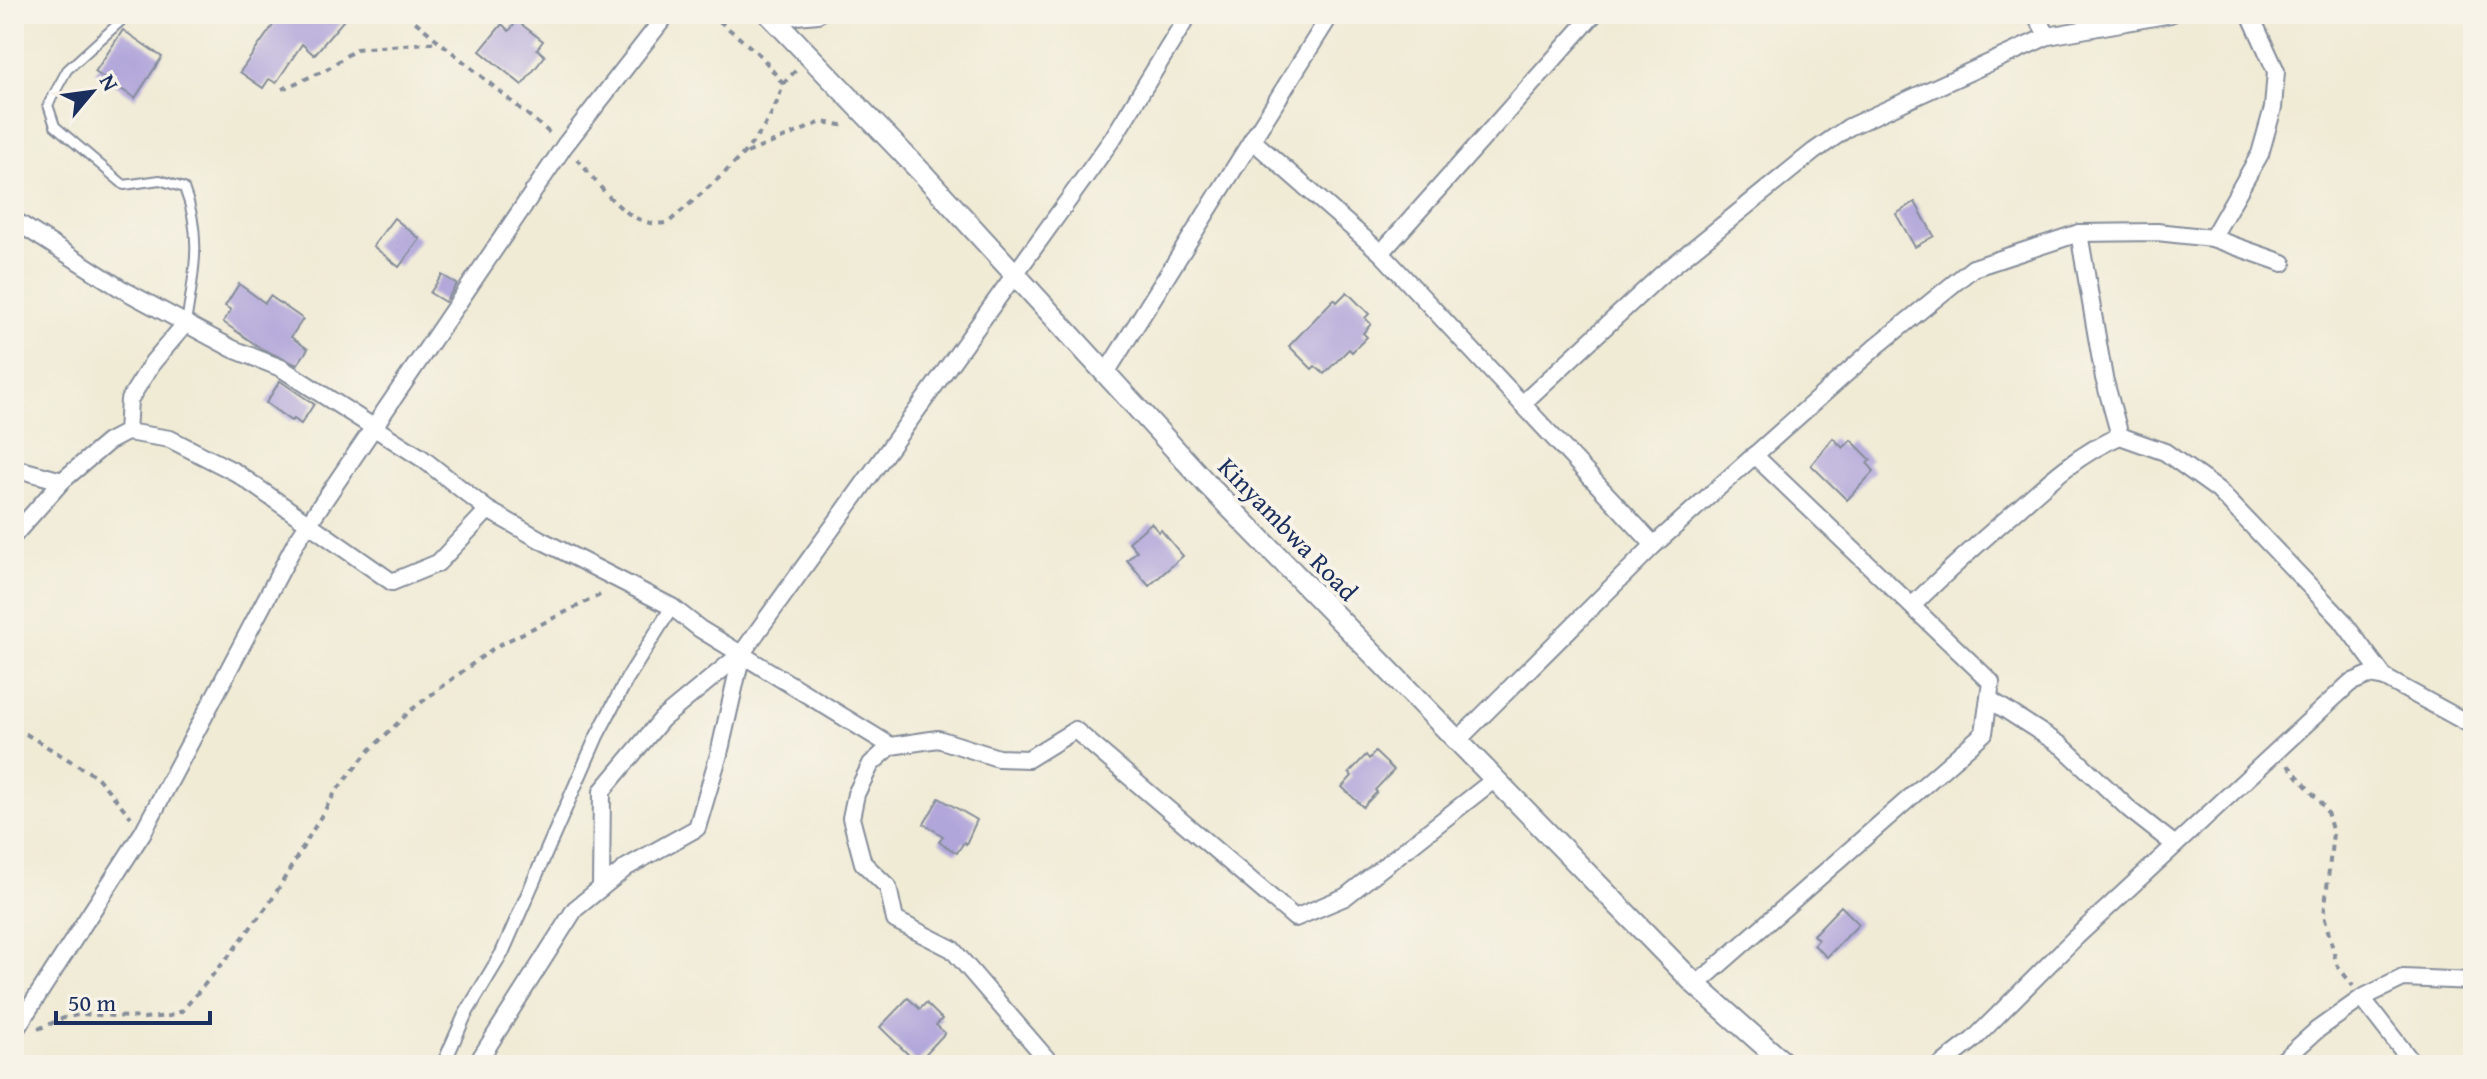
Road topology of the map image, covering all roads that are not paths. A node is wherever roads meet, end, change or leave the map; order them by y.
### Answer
1 (667, 14) edge
2 (818, 14) edge
3 (1189, 14) edge
4 (1331, 14) edge
5 (1594, 14) edge
6 (2035, 14) edge
7 (2171, 14) edge
8 (2250, 14) edge
9 (772, 16) edge
10 (121, 21) dead end
11 (2048, 36) junction
12 (1252, 140) junction
13 (14, 220) edge
14 (2079, 233) junction
15 (2212, 238) junction
16 (1381, 253) junction
17 (2283, 263) dead end
18 (1015, 275) junction
19 (186, 323) junction
20 (1106, 373) junction
21 (1522, 404) junction
22 (374, 428) junction
23 (127, 432) junction
24 (2120, 436) junction
25 (1754, 455) junction
26 (14, 468) edge
27 (62, 481) junction
28 (488, 510) junction
29 (309, 525) junction
30 (14, 535) edge
31 (1654, 545) junction
32 (1912, 606) junction
33 (672, 607) junction
34 (742, 653) junction
35 (2385, 678) junction
36 (1989, 699) junction
37 (2473, 726) edge
38 (1458, 740) junction
39 (891, 746) junction
40 (1495, 779) junction
41 (2175, 845) junction
42 (601, 888) junction
43 (2473, 981) edge
44 (1696, 985) junction
45 (2362, 998) junction
46 (14, 1032) edge
47 (443, 1065) edge
48 (476, 1065) edge
49 (1052, 1065) edge
50 (1786, 1065) edge
51 (1941, 1065) edge
52 (2278, 1065) edge
53 (2414, 1065) edge

1 - 22 street
2 - 9 street
3 - 18 street
4 - 12 street
5 - 16 street
6 - 11 street
7 - 11 street
8 - 15 street
9 - 18 street, Kinyambwa Road
10 - 19 lane
11 - 21 street
12 - 16 street
12 - 20 street
13 - 19 street
14 - 15 street
14 - 24 street
14 - 25 street
15 - 17 street
16 - 21 street
18 - 20 street, Kinyambwa Road
18 - 34 street
19 - 22 street
19 - 23 street
20 - 38 street, Kinyambwa Road
21 - 31 street
22 - 28 street
22 - 29 street
23 - 27 street
23 - 29 street
24 - 32 street
24 - 35 street
25 - 31 street
25 - 32 street
26 - 27 street
27 - 30 street
28 - 29 street
28 - 33 street
29 - 46 street
31 - 38 street
32 - 36 street
33 - 34 street
33 - 47 street
34 - 39 street
34 - 42 street
34 - 42 street
35 - 37 street
35 - 41 street
36 - 41 street
36 - 44 street
38 - 40 street, Kinyambwa Road
39 - 40 street
39 - 49 street
40 - 44 street, Kinyambwa Road
41 - 51 street
42 - 48 street
43 - 45 street
44 - 50 street, Kinyambwa Road
45 - 52 street
45 - 53 street

